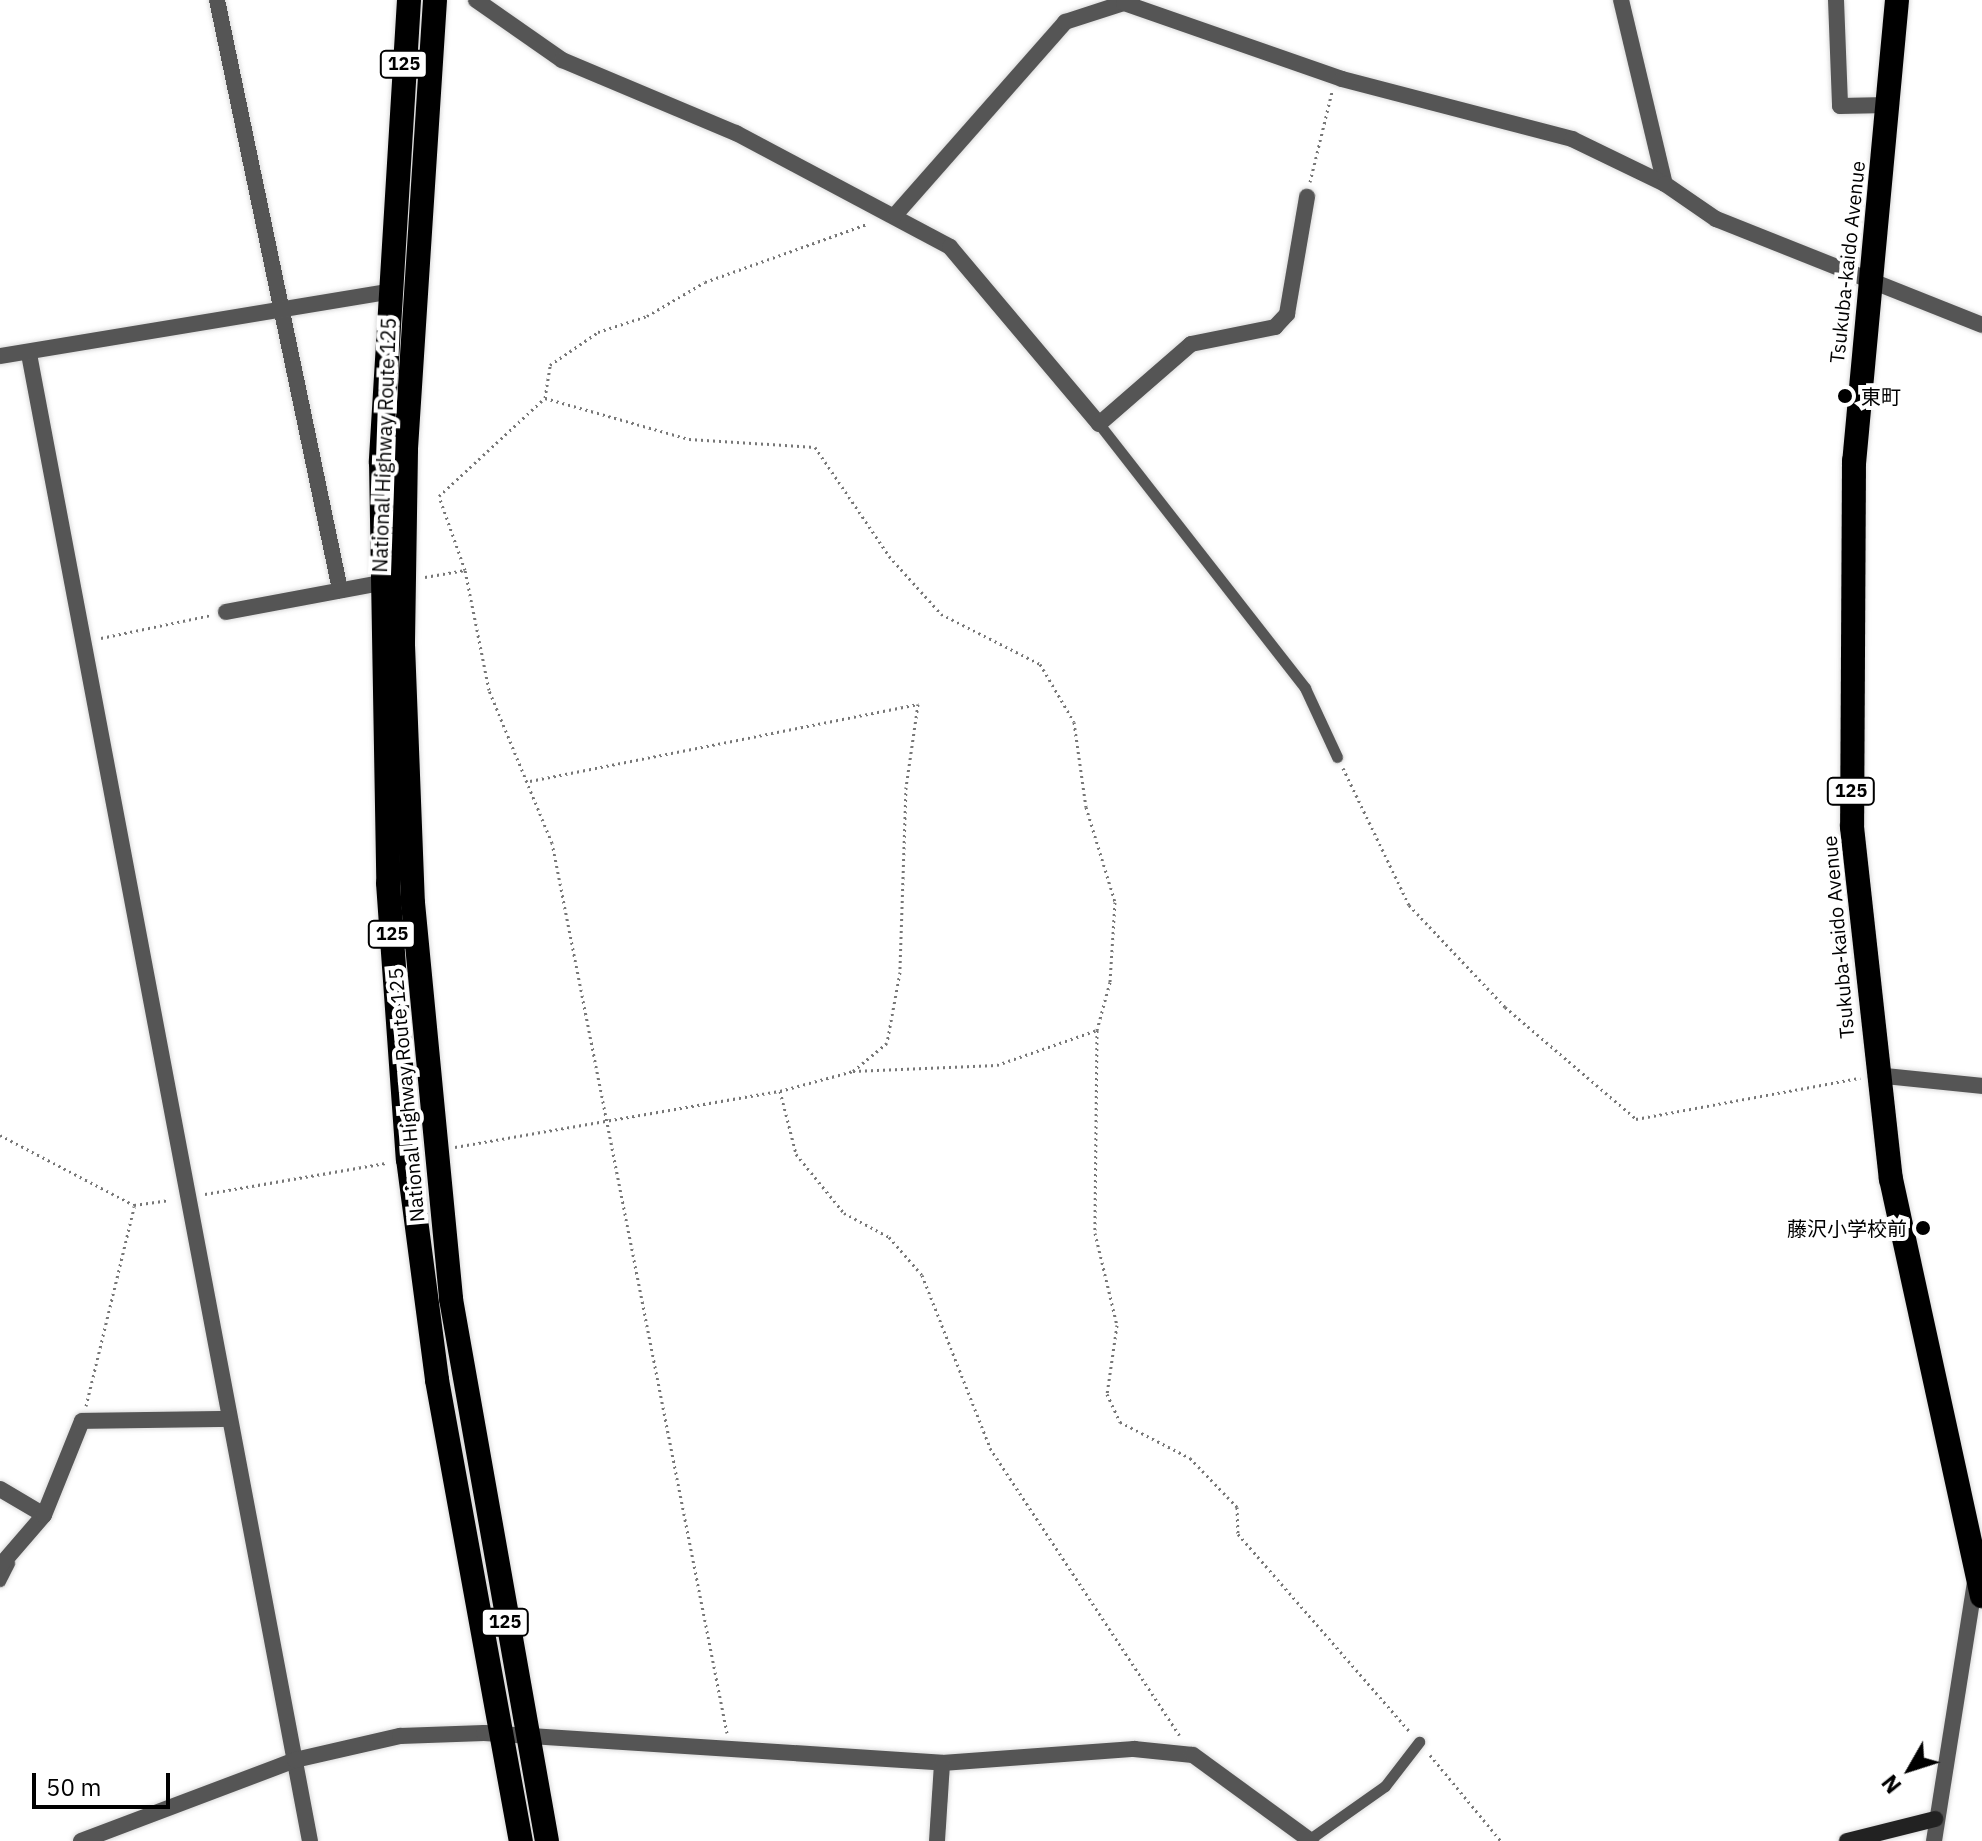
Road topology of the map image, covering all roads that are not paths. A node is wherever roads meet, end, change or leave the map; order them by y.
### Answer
1 (217, 0) edge
2 (409, 0) edge
3 (435, 0) edge
4 (477, 0) edge
5 (1621, 0) edge
6 (1836, 0) edge
7 (1897, 0) edge
8 (1121, 2) edge
9 (1888, 105) junction
10 (1665, 184) junction
11 (1307, 197) road end
12 (896, 214) junction
13 (1868, 280) junction
14 (386, 292) junction
15 (281, 310) junction
16 (1982, 325) edge
17 (29, 354) junction
18 (0, 356) edge
19 (1099, 424) junction
20 (392, 582) junction
21 (340, 590) junction
22 (226, 612) road end
23 (1337, 757) road end
24 (1876, 1075) junction
25 (1982, 1086) edge
26 (229, 1419) junction
27 (0, 1489) edge
28 (44, 1515) junction
29 (4, 1564) edge
30 (0, 1581) edge
31 (1980, 1584) edge
32 (499, 1733) junction
33 (526, 1734) junction
34 (1419, 1742) road end
35 (295, 1760) junction
36 (942, 1763) junction
37 (1935, 1819) junction
38 (1309, 1840) edge
39 (81, 1841) edge
40 (310, 1841) edge
41 (521, 1841) edge
42 (547, 1841) edge
43 (937, 1841) edge
44 (1847, 1841) edge
45 (1934, 1841) edge

1 - 15 street
2 - 14 highway, National Highway Route 125 / 125
3 - 20 highway, National Highway Route 125 / 125
4 - 12 street
5 - 10 street
6 - 9 street
7 - 9 highway, Tsukuba-kaido Avenue / 125
8 - 10 street
8 - 12 street
9 - 13 highway, Tsukuba-kaido Avenue / 125
10 - 13 street
11 - 19 street
12 - 19 street
13 - 16 street
13 - 24 highway, Tsukuba-kaido Avenue / 125
14 - 15 street
14 - 20 highway, National Highway Route 125 / 125
15 - 17 street
15 - 21 street
17 - 18 street
17 - 26 street
19 - 23 lane
20 - 21 street
20 - 32 highway, National Highway Route 125 / 125
20 - 33 highway, National Highway Route 125 / 125
21 - 22 street
24 - 25 street
24 - 31 highway, Tsukuba-kaido Avenue / 125
26 - 28 street
26 - 35 street
27 - 28 street
28 - 29 street
29 - 30 lane
31 - 37 street, Tsukuba-kaido Avenue
32 - 33 street
32 - 35 street
32 - 41 highway, National Highway Route 125 / 125
33 - 36 street
33 - 42 highway, National Highway Route 125 / 125
34 - 38 lane
35 - 39 street
35 - 40 street
36 - 38 street
36 - 43 street
37 - 44 street
37 - 45 street, Tsukuba-kaido Avenue

